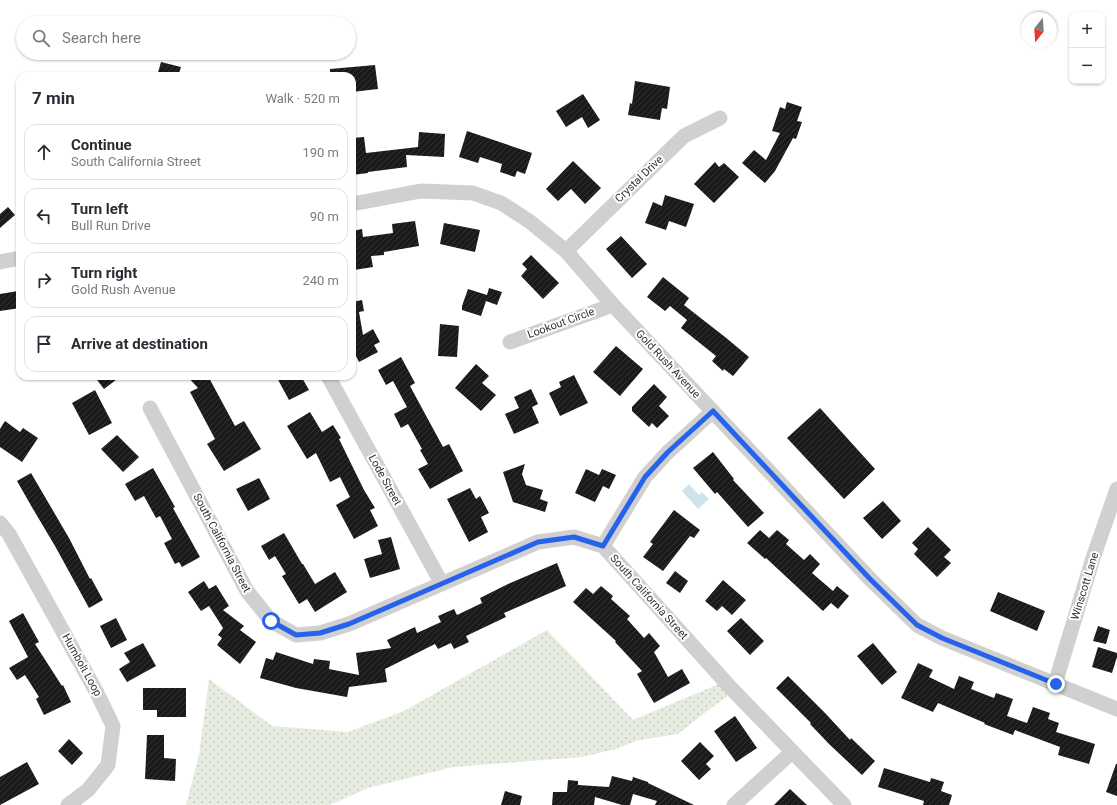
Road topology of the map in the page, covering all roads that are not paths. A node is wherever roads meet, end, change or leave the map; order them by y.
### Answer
1 (720, 118) dead end
2 (356, 203) edge
3 (566, 251) junction
4 (16, 259) edge
5 (0, 262) edge
6 (613, 305) junction
7 (510, 342) dead end
8 (330, 380) edge
9 (150, 408) dead end
10 (713, 411) junction
11 (1117, 489) edge
12 (0, 523) edge
13 (603, 546) junction
14 (442, 584) junction
15 (1056, 684) junction
16 (1117, 708) edge
17 (792, 752) junction
18 (68, 805) edge
19 (734, 805) edge
20 (844, 805) edge

1 - 3 street, Crystal Drive
2 - 3 street, Gold Rush Avenue
3 - 6 street, Gold Rush Avenue
4 - 5 street
6 - 7 street, Lookout Circle
6 - 10 street, Gold Rush Avenue
8 - 14 street, Lode Street
9 - 14 street, South California Street
10 - 13 street
10 - 15 street, Gold Rush Avenue
11 - 15 street, Winscott Lane
12 - 18 street, Humbolt Loop
13 - 14 street, South California Street
13 - 17 street, South California Street
15 - 16 street, Gold Rush Avenue
17 - 19 street
17 - 20 street, South California Street

